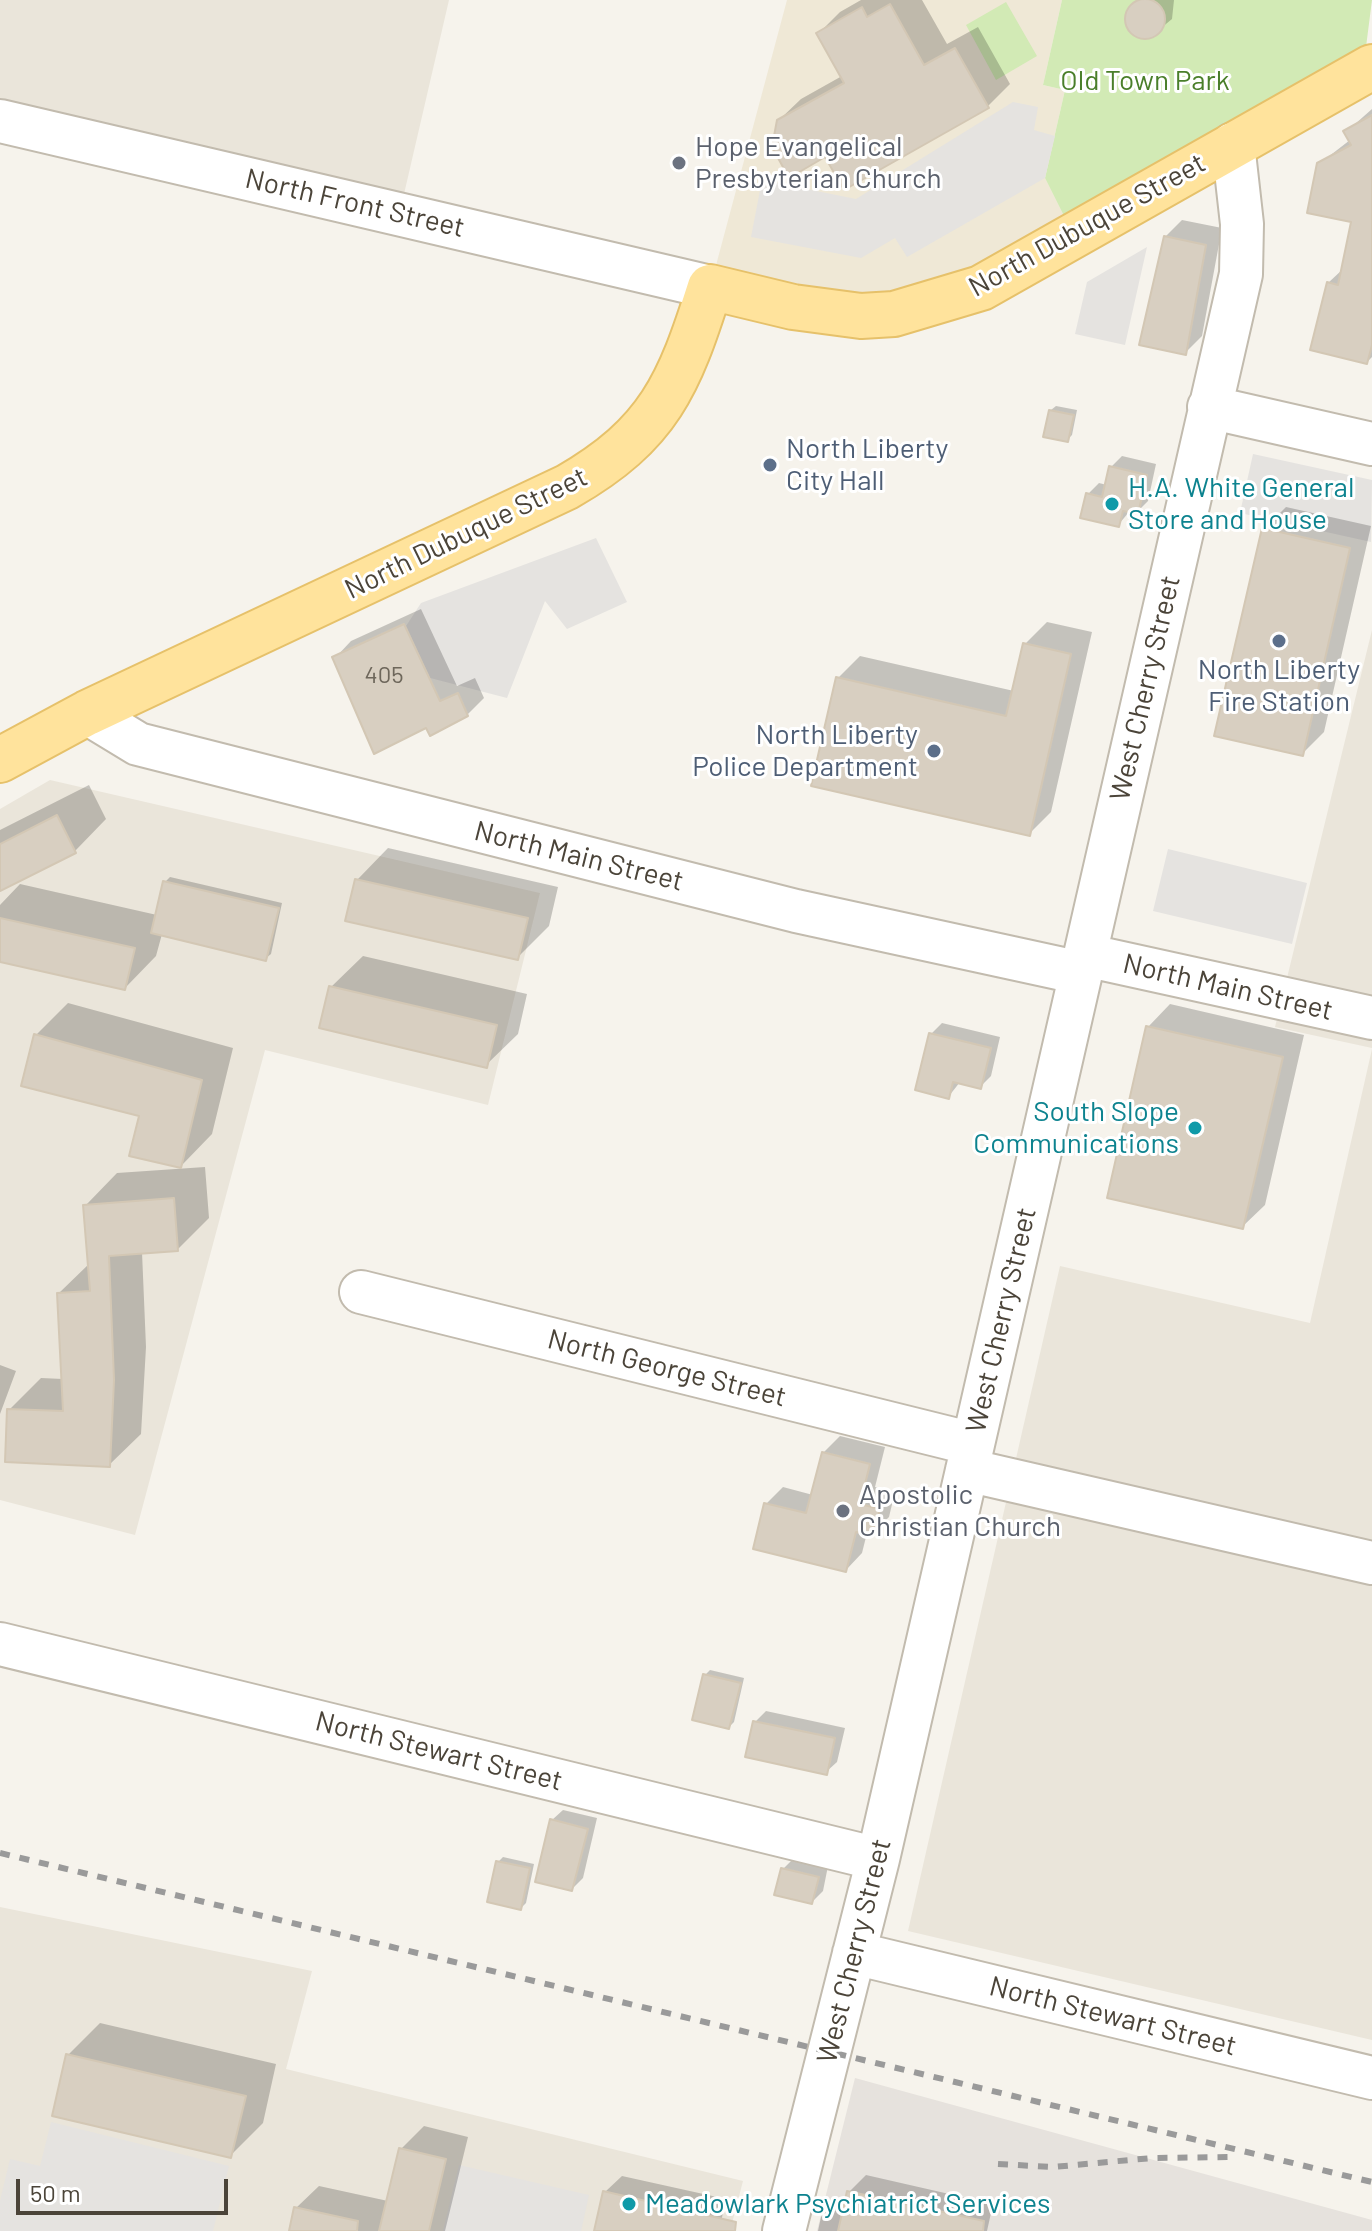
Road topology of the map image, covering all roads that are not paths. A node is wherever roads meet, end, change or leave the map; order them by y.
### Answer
1 (1372, 67) edge
2 (0, 121) edge
3 (1233, 144) junction
4 (710, 287) junction
5 (1209, 407) junction
6 (1372, 444) edge
7 (87, 713) junction
8 (0, 760) edge
9 (1083, 964) junction
10 (1372, 1018) edge
11 (361, 1292) dead end
12 (970, 1457) junction
13 (1372, 1563) edge
14 (0, 1644) edge
15 (878, 1859) junction
16 (854, 1953) junction
17 (1372, 2078) edge
18 (784, 2231) edge

1 - 3 main road, North Dubuque Street
2 - 4 street, North Front Street
3 - 4 main road, North Dubuque Street
3 - 5 street, West Cherry Street
4 - 7 main road, North Dubuque Street
5 - 6 street
5 - 9 street, West Cherry Street
7 - 8 main road, North Dubuque Street
7 - 9 street, North Main Street
9 - 10 street, North Main Street
9 - 12 street, West Cherry Street
11 - 12 street, North George Street
12 - 13 street, North George Street
12 - 15 street, West Cherry Street
14 - 15 street, North Stewart Street
15 - 16 street, West Cherry Street
16 - 17 street, North Stewart Street
16 - 18 street, West Cherry Street

